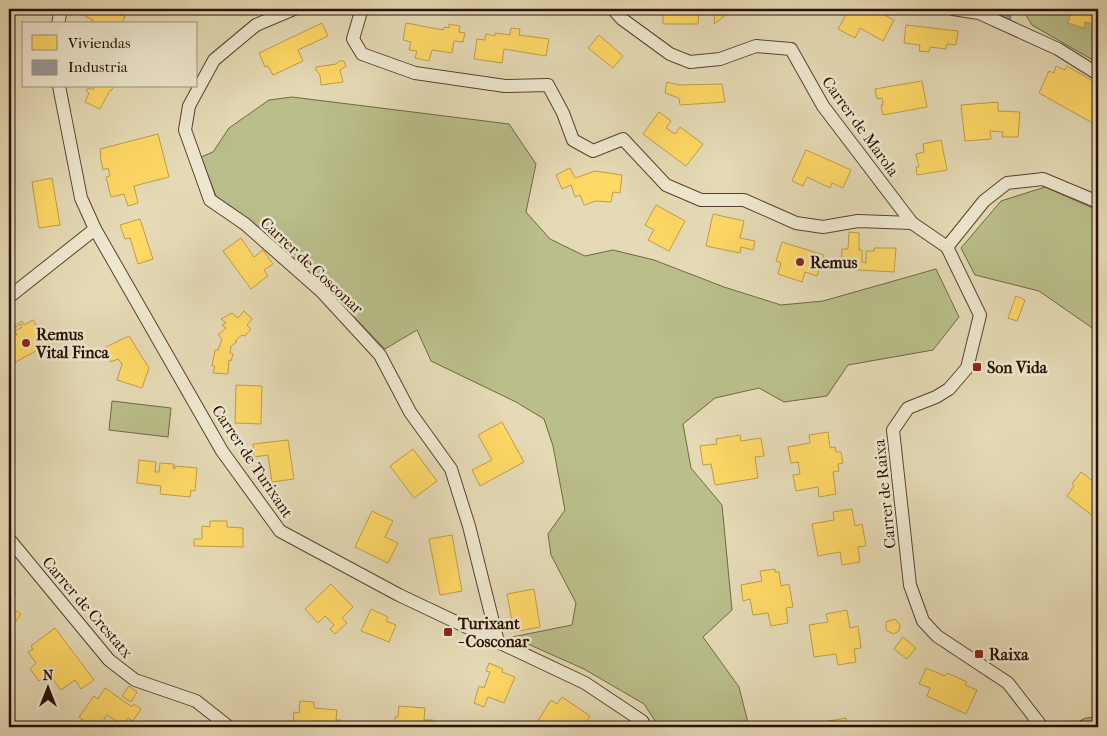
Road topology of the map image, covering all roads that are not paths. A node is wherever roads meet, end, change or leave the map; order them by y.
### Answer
1 (61, 9) edge
2 (294, 9) edge
3 (361, 9) edge
4 (614, 9) edge
5 (954, 9) edge
6 (58, 22) edge
7 (1098, 74) edge
8 (59, 88) edge
9 (1098, 202) edge
10 (912, 223) junction
11 (96, 229) junction
12 (947, 247) junction
13 (9, 297) edge
14 (9, 539) edge
15 (498, 642) junction
16 (229, 727) edge
17 (646, 727) edge
18 (1042, 727) edge

1 - 6 street
2 - 15 street, Carrer de Cosconar
3 - 10 street
4 - 10 street, Carrer de Marola
5 - 7 street
8 - 11 street, Carrer de Turixant
9 - 12 street
10 - 12 street, Carrer de Marola
11 - 13 street
11 - 15 street, Carrer de Turixant
12 - 18 street, Carrer de Raixa
14 - 16 street, Carrer de Crestatx
15 - 17 street, Carrer de Turixant

